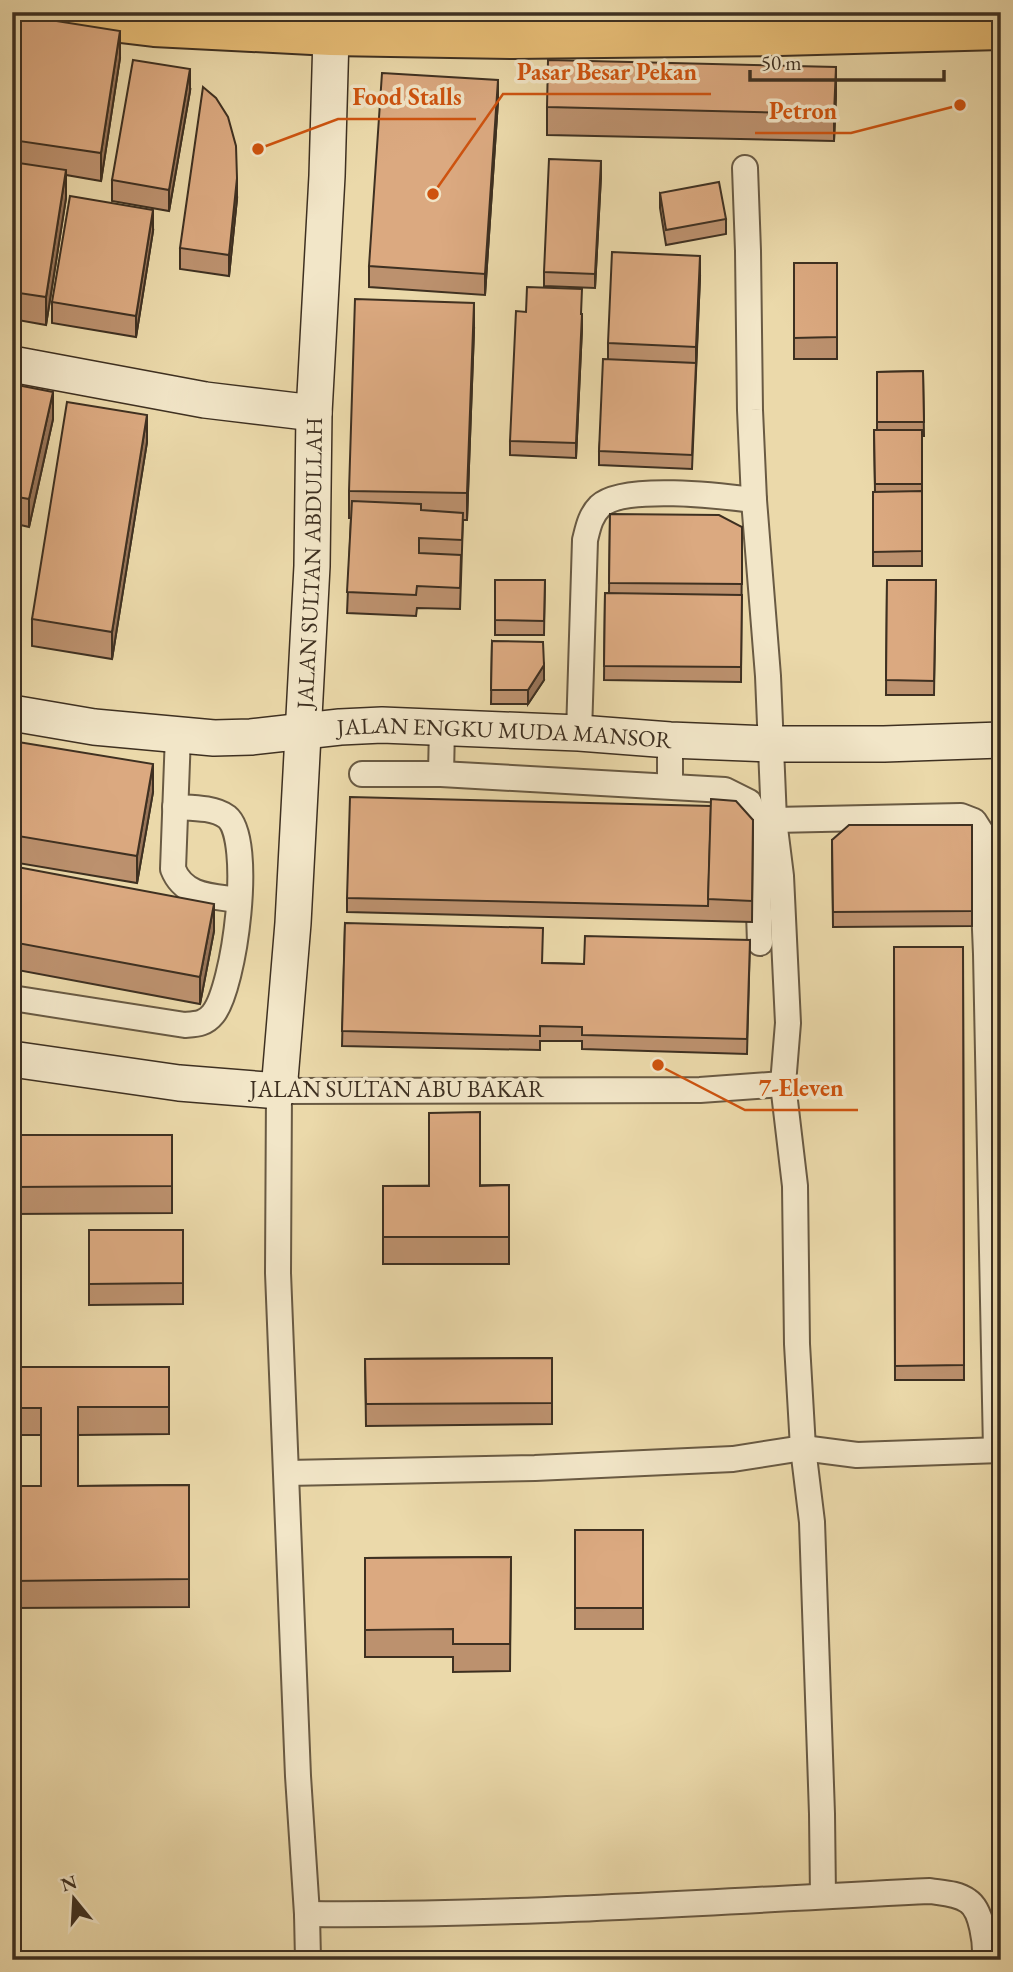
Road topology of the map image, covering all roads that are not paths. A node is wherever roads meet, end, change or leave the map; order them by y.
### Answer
1 (28, 12) edge
2 (1001, 30) edge
3 (331, 36) junction
4 (745, 168) dead end
5 (12, 365) edge
6 (314, 412) junction
7 (754, 500) junction
8 (12, 713) edge
9 (442, 727) junction
10 (304, 733) junction
11 (579, 733) junction
12 (178, 734) junction
13 (670, 740) junction
14 (1001, 740) edge
15 (770, 744) junction
16 (362, 774) dead end
17 (441, 775) junction
18 (670, 786) junction
19 (175, 807) junction
20 (774, 820) junction
21 (238, 900) junction
22 (760, 943) dead end
23 (12, 998) edge
24 (12, 1059) edge
25 (783, 1084) junction
26 (279, 1091) junction
27 (803, 1448) junction
28 (998, 1450) edge
29 (287, 1473) junction
30 (823, 1896) junction
31 (307, 1914) junction
32 (308, 1960) edge
33 (985, 1960) edge

1 - 3 highway
2 - 3 highway
3 - 6 street, JALAN SULTAN ABDULLAH
4 - 7 street
5 - 6 street
6 - 10 street, JALAN SULTAN ABDULLAH
7 - 11 street
7 - 15 street
8 - 12 street, JALAN ENGKU MUDA MANSOR
9 - 10 street, JALAN ENGKU MUDA MANSOR
9 - 11 street, JALAN ENGKU MUDA MANSOR
9 - 17 street
10 - 12 street, JALAN ENGKU MUDA MANSOR
10 - 26 street, JALAN SULTAN ABDULLAH
11 - 13 street, JALAN ENGKU MUDA MANSOR
12 - 19 street
13 - 15 street, JALAN ENGKU MUDA MANSOR
13 - 18 street
14 - 15 street, JALAN ENGKU MUDA MANSOR
15 - 20 street
16 - 17 street
17 - 18 street
18 - 22 street
19 - 21 street
19 - 21 street
20 - 25 street
20 - 28 street
21 - 23 street
24 - 26 street, JALAN SULTAN ABU BAKAR
25 - 26 street, JALAN SULTAN ABU BAKAR
25 - 27 street
26 - 29 street
27 - 28 street
27 - 29 street
27 - 30 street
29 - 31 street
30 - 31 street
30 - 33 street
31 - 32 street

